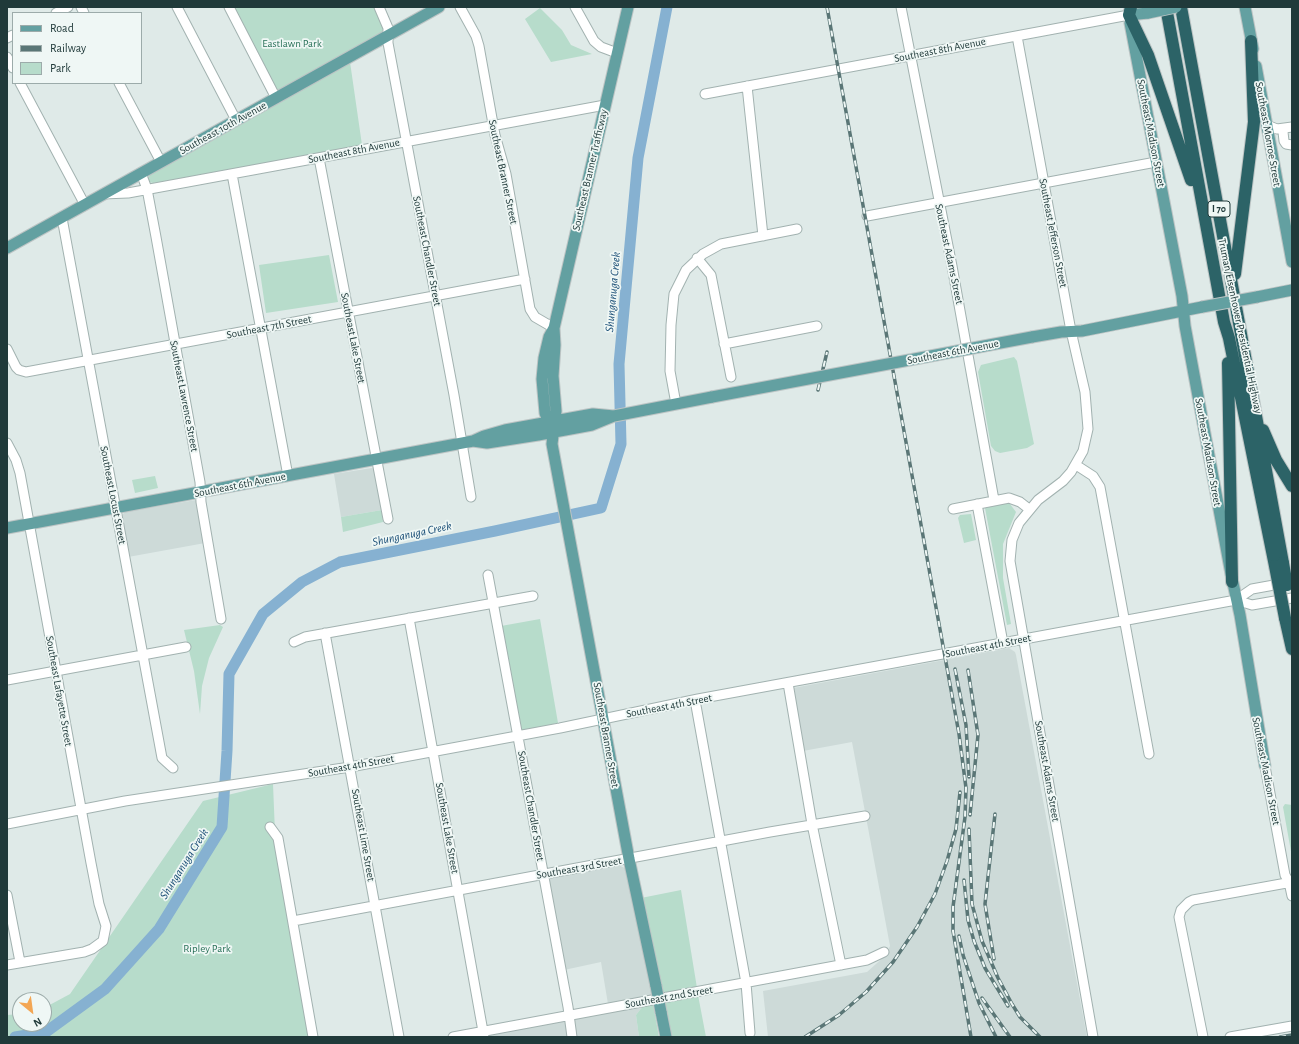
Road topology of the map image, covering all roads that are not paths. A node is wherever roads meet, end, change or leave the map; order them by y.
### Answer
1 (68, 7) edge
2 (177, 7) edge
3 (230, 7) edge
4 (379, 7) edge
5 (439, 7) edge
6 (460, 7) edge
7 (575, 7) edge
8 (901, 7) edge
9 (1166, 7) edge
10 (1176, 7) edge
11 (1181, 7) edge
12 (1245, 7) edge
13 (626, 9) edge
14 (1129, 10) edge
15 (58, 12) edge
16 (388, 35) junction
17 (1017, 36) junction
18 (1251, 41) junction
19 (617, 53) junction
20 (910, 56) junction
21 (7, 57) edge
22 (12, 66) edge
23 (21, 84) edge
24 (120, 84) edge
25 (747, 86) junction
26 (705, 94) dead end
27 (276, 98) junction
28 (605, 105) junction
29 (236, 120) junction
30 (1267, 125) junction
31 (493, 126) junction
32 (1289, 128) edge
33 (406, 141) junction
34 (1292, 145) edge
35 (319, 158) junction
36 (162, 162) junction
37 (1156, 162) junction
38 (141, 173) junction
39 (232, 174) junction
40 (1044, 184) junction
41 (147, 189) junction
42 (104, 194) junction
43 (938, 203) junction
44 (85, 205) junction
45 (867, 216) dead end
46 (62, 218) junction
47 (797, 229) dead end
48 (1208, 234) junction
49 (763, 236) junction
50 (8, 247) edge
51 (697, 258) junction
52 (1292, 262) edge
53 (525, 279) junction
54 (1234, 289) junction
55 (1292, 290) edge
56 (435, 296) junction
57 (1183, 310) junction
58 (348, 312) junction
59 (1224, 322) junction
60 (817, 326) dead end
61 (261, 328) junction
62 (554, 328) junction
63 (1072, 331) junction
64 (174, 344) junction
65 (724, 344) junction
66 (7, 349) edge
67 (88, 361) junction
68 (731, 377) dead end
69 (676, 404) junction
70 (1256, 410) junction
71 (551, 425) junction
72 (467, 442) junction
73 (7, 443) edge
74 (377, 460) junction
75 (1076, 465) junction
76 (288, 476) junction
77 (1292, 486) edge
78 (201, 492) junction
79 (471, 497) dead end
80 (994, 500) junction
81 (977, 504) junction
82 (116, 508) junction
83 (954, 509) dead end
84 (1029, 509) junction
85 (388, 519) dead end
86 (28, 524) junction
87 (7, 528) edge
88 (1279, 564) junction
89 (488, 575) dead end
90 (1232, 582) junction
91 (1292, 582) edge
92 (533, 596) dead end
93 (1292, 598) edge
94 (1236, 600) junction
95 (493, 603) junction
96 (1288, 615) edge
97 (409, 618) junction
98 (221, 619) dead end
99 (1126, 620) junction
100 (325, 633) junction
101 (1022, 640) junction
102 (294, 642) dead end
103 (1003, 643) junction
104 (186, 647) dead end
105 (1292, 649) edge
106 (142, 655) junction
107 (55, 671) junction
108 (7, 680) edge
109 (788, 683) junction
110 (695, 700) junction
111 (603, 719) junction
112 (518, 736) junction
113 (434, 751) junction
114 (1149, 754) dead end
115 (1265, 766) joint
116 (350, 767) junction
117 (173, 768) dead end
118 (81, 809) junction
119 (865, 816) dead end
120 (7, 824) edge
121 (812, 824) junction
122 (270, 827) dead end
123 (721, 842) junction
124 (629, 859) junction
125 (543, 874) junction
126 (1291, 882) edge
127 (458, 890) junction
128 (7, 895) edge
129 (1292, 896) edge
130 (375, 906) junction
131 (293, 921) junction
132 (884, 952) dead end
133 (20, 962) junction
134 (7, 965) edge
135 (841, 965) junction
136 (746, 983) junction
137 (570, 1015) junction
138 (1292, 1026) edge
139 (750, 1033) dead end
140 (484, 1034) edge
141 (313, 1037) edge
142 (399, 1037) edge
143 (453, 1037) edge
144 (572, 1037) edge
145 (666, 1037) edge
146 (1093, 1037) edge
147 (1202, 1037) edge
148 (1230, 1037) edge

1 - 15 street
2 - 29 street
3 - 27 street
4 - 16 street, Southeast Chandler Street
5 - 16 main road, Southeast 10th Avenue
6 - 31 street, Southeast Branner Street
7 - 19 street
8 - 20 street, Southeast Adams Street
9 - 48 highway, Truman/Eisenhower Presidential Highway / I 70
10 - 14 main road, Southeast 8th Avenue, bridge
11 - 54 highway, Truman/Eisenhower Presidential Highway / I 70
12 - 18 main road, Southeast Monroe Street
13 - 19 main road, Southeast Branner Trafficway
14 - 17 street, Southeast 8th Avenue
14 - 37 main road, Southeast Madison Street
14 - 48 highway
16 - 27 main road, Southeast 10th Avenue
16 - 33 street, Southeast Chandler Street
17 - 20 street, Southeast 8th Avenue
17 - 40 street, Southeast Jefferson Street
18 - 30 main road, Southeast Monroe Street
18 - 54 highway
19 - 28 main road, Southeast Branner Trafficway
20 - 25 street, Southeast 8th Avenue
20 - 43 street, Southeast Adams Street
21 - 22 street
23 - 44 street
24 - 36 street
25 - 26 street, Southeast 8th Avenue
25 - 49 street
27 - 29 main road, Southeast 10th Avenue
28 - 31 street, Southeast 8th Avenue
28 - 62 main road, Southeast Branner Trafficway
29 - 36 main road, Southeast 10th Avenue
30 - 32 street
30 - 52 main road, Southeast Monroe Street
31 - 33 street, Southeast 8th Avenue
31 - 53 street, Southeast Branner Street
32 - 34 street
33 - 35 street, Southeast 8th Avenue
33 - 56 street, Southeast Chandler Street
35 - 39 street, Southeast 8th Avenue
35 - 58 street, Southeast Lake Street
36 - 38 main road, Southeast 10th Avenue
37 - 40 street
37 - 57 main road, Southeast Madison Street
38 - 41 street, Southeast Lawrence Street
38 - 42 main road, Southeast 10th Avenue
39 - 41 street, Southeast 8th Avenue
39 - 61 street
40 - 43 street
40 - 63 street, Southeast Jefferson Street
41 - 42 street, Southeast 8th Avenue
41 - 64 street, Southeast Lawrence Street
42 - 44 main road, Southeast 10th Avenue
43 - 45 street
43 - 80 street, Southeast Adams Street
44 - 46 main road, Southeast 10th Avenue
46 - 50 main road, Southeast 10th Avenue
46 - 67 street, Southeast Locust Street
47 - 49 street
48 - 59 highway, Truman/Eisenhower Presidential Highway / I 70
49 - 51 street
51 - 65 street
51 - 69 street
53 - 56 street, Southeast 7th Street
53 - 62 street, Southeast Branner Street
54 - 70 highway, Truman/Eisenhower Presidential Highway / I 70
55 - 57 main road, Southeast 6th Avenue, bridge
56 - 58 street, Southeast 7th Street
56 - 72 street, Southeast Chandler Street
57 - 63 main road, Southeast 6th Avenue
57 - 90 main road, Southeast Madison Street
58 - 61 street, Southeast 7th Street
58 - 74 street, Southeast Lake Street
59 - 88 highway, Truman/Eisenhower Presidential Highway / I 70
59 - 90 highway
60 - 65 street
61 - 64 street, Southeast 7th Street
61 - 76 street
62 - 71 main road, Southeast Branner Street
63 - 69 main road, Southeast 6th Avenue, bridge
63 - 75 street, Southeast Jefferson Street
64 - 67 street, Southeast 7th Street
64 - 78 street, Southeast Lawrence Street
65 - 68 street
66 - 67 street, Southeast 7th Street
67 - 82 street, Southeast Locust Street
69 - 71 main road, Southeast 6th Avenue
70 - 77 highway
70 - 88 highway, Truman/Eisenhower Presidential Highway / I 70
71 - 72 main road, Southeast 6th Avenue
71 - 111 main road, Southeast Branner Street
72 - 74 main road, Southeast 6th Avenue
72 - 79 street, Southeast Chandler Street
73 - 86 street, Southeast Lafayette Street
74 - 76 main road, Southeast 6th Avenue
74 - 85 street, Southeast Lake Street
75 - 84 street, Southeast Adams Street
75 - 99 street
76 - 78 main road, Southeast 6th Avenue
78 - 82 main road, Southeast 6th Avenue
78 - 98 street, Southeast Lawrence Street
80 - 81 street
80 - 84 street
81 - 83 street
81 - 103 street
82 - 86 main road, Southeast 6th Avenue
82 - 106 street, Southeast Locust Street
84 - 101 street, Southeast Adams Street
86 - 87 main road, Southeast 6th Avenue
86 - 107 street, Southeast Lafayette Street
88 - 96 highway, Truman/Eisenhower Presidential Highway / I 70, bridge
89 - 95 street, Southeast Chandler Street
90 - 94 main road, Southeast Madison Street
91 - 94 street, Southeast 4th Street
92 - 95 street
93 - 94 street, Southeast 4th Street
94 - 99 street, Southeast 4th Street
94 - 115 main road, Southeast Madison Street
95 - 97 street
95 - 112 street, Southeast Chandler Street
96 - 105 highway, Truman/Eisenhower Presidential Highway / I 70
97 - 100 street
97 - 113 street, Southeast Lake Street
99 - 101 street, Southeast 4th Street
99 - 114 street
100 - 102 street
100 - 116 street, Southeast Lime Street
101 - 103 street, Southeast 4th Street
101 - 146 street, Southeast Adams Street
103 - 109 street, Southeast 4th Street
104 - 106 street
106 - 107 street
106 - 117 street, Southeast Locust Street
107 - 108 street
107 - 118 street, Southeast Lafayette Street
109 - 110 street, Southeast 4th Street
109 - 121 street
110 - 111 street, Southeast 4th Street
110 - 123 street
111 - 112 street, Southeast 4th Street
111 - 124 main road, Southeast Branner Street
112 - 113 street, Southeast 4th Street
112 - 125 street, Southeast Chandler Street
113 - 116 street, Southeast 4th Street
113 - 127 street, Southeast Lake Street
115 - 126 street, Southeast Madison Street
116 - 118 street, Southeast 4th Street
116 - 130 street, Southeast Lime Street
118 - 120 street, Southeast 4th Street
118 - 133 street, Southeast Lafayette Street
119 - 121 street, Southeast 3rd Street
121 - 123 street, Southeast 3rd Street
121 - 135 street
122 - 131 street
123 - 124 street, Southeast 3rd Street
123 - 136 street
124 - 125 street, Southeast 3rd Street
124 - 145 main road, Southeast Branner Street, bridge
125 - 127 street, Southeast 3rd Street
125 - 137 street, Southeast Chandler Street
126 - 129 street, Southeast Madison Street
126 - 147 street
127 - 130 street, Southeast 3rd Street
127 - 140 street, Southeast Lake Street
128 - 133 street
130 - 131 street, Southeast 3rd Street
130 - 142 street, Southeast Lime Street
131 - 141 street
132 - 135 street, Southeast 2nd Street
133 - 134 street
135 - 136 street, Southeast 2nd Street
136 - 137 street, Southeast 2nd Street
136 - 139 street
137 - 140 street, Southeast 2nd Street
137 - 144 street, Southeast Chandler Street
138 - 148 street
140 - 143 street, Southeast 2nd Street

